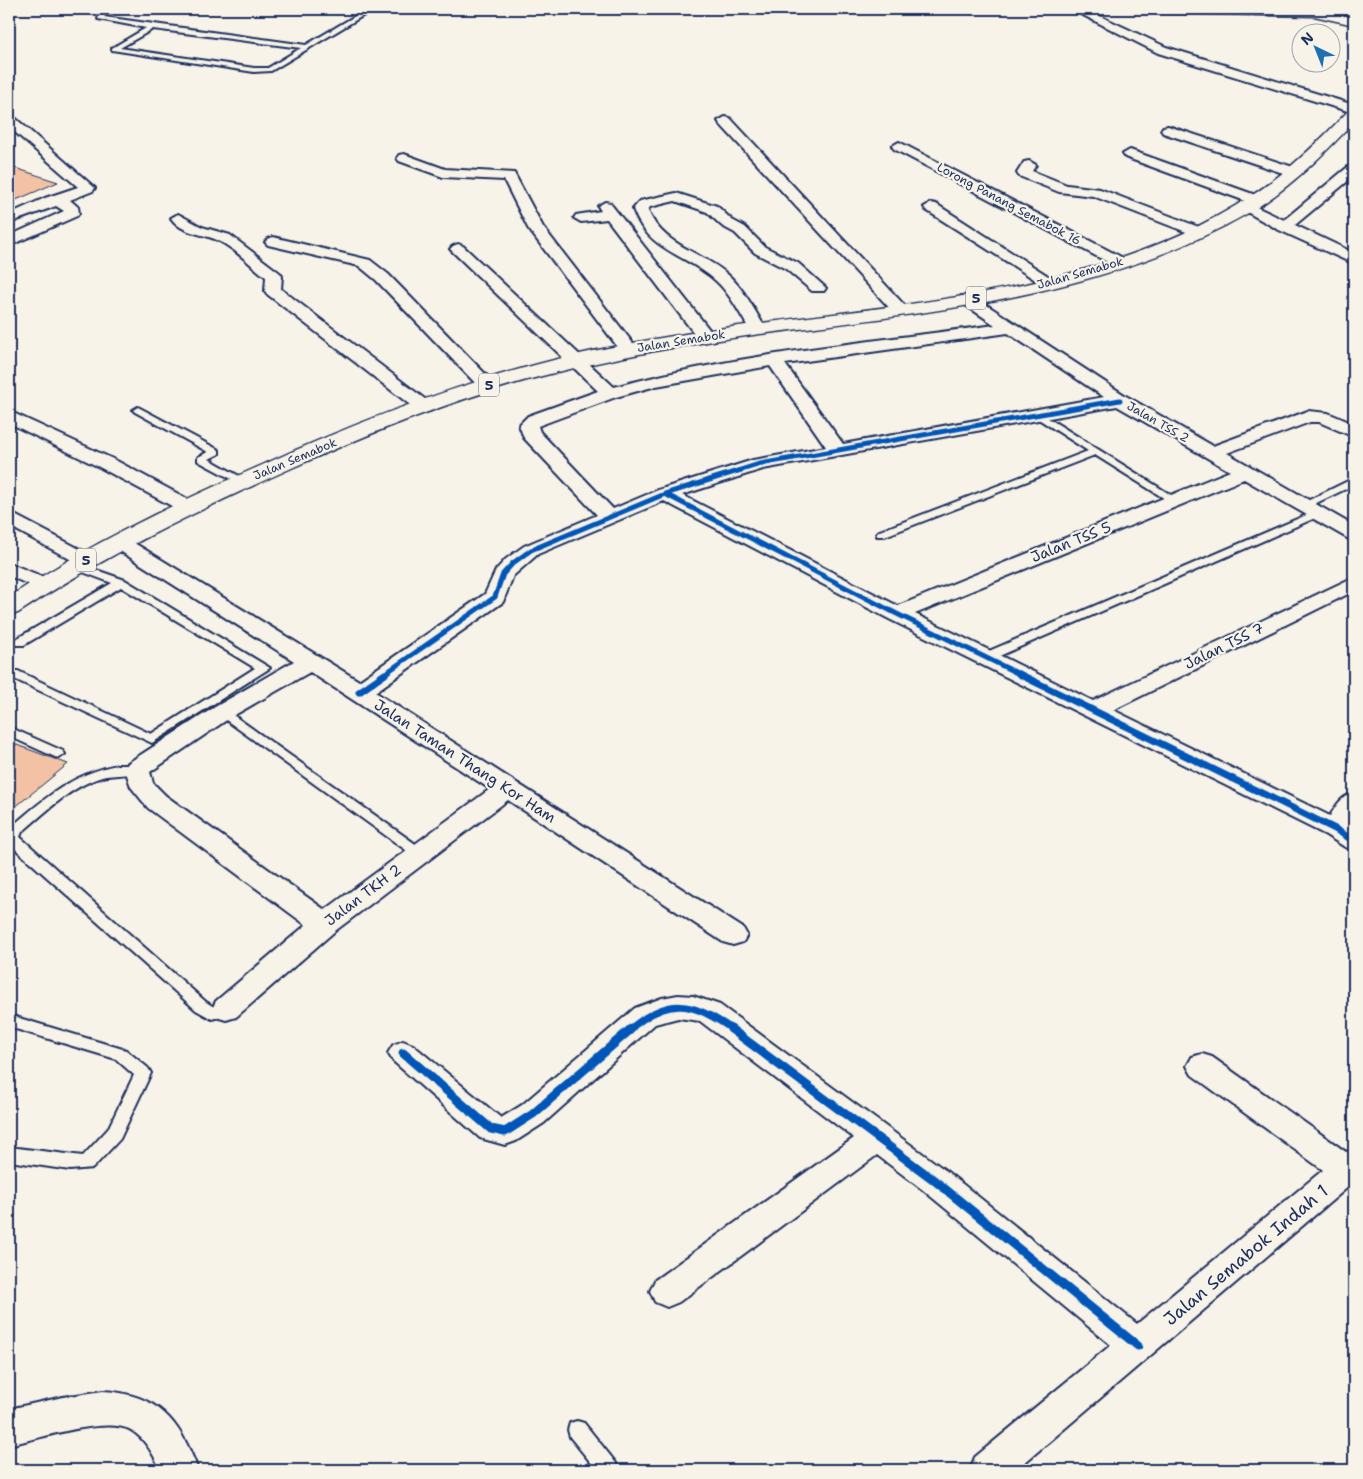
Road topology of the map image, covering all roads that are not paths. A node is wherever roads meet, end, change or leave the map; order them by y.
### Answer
1 (111, 9) edge
2 (371, 9) edge
3 (1077, 9) edge
4 (1158, 9) edge
5 (1299, 9) edge
6 (1316, 9) edge
7 (1271, 11) junction
8 (1354, 21) edge
9 (152, 27) junction
10 (305, 47) junction
11 (1352, 119) edge
12 (9, 120) edge
13 (725, 121) dead end
14 (1168, 130) dead end
15 (899, 146) dead end
16 (1130, 154) dead end
17 (404, 158) dead end
18 (1028, 165) dead end
19 (1354, 169) edge
20 (1294, 172) junction
21 (50, 201) junction
22 (1250, 204) junction
23 (930, 207) dead end
24 (178, 218) dead end
25 (581, 218) dead end
26 (9, 219) edge
27 (1277, 223) junction
28 (1199, 232) junction
29 (9, 242) edge
30 (273, 242) dead end
31 (458, 249) dead end
32 (1354, 259) edge
33 (1119, 262) junction
34 (1051, 283) junction
35 (818, 288) dead end
36 (967, 300) junction
37 (901, 311) junction
38 (1009, 328) junction
39 (758, 329) junction
40 (706, 337) junction
41 (629, 350) junction
42 (774, 360) junction
43 (578, 361) junction
44 (486, 385) junction
45 (610, 394) junction
46 (1120, 400) junction
47 (424, 407) junction
48 (138, 410) dead end
49 (9, 416) edge
50 (1040, 416) junction
51 (1354, 431) edge
52 (838, 450) junction
53 (1096, 451) junction
54 (1211, 453) junction
55 (1245, 472) junction
56 (242, 481) junction
57 (1354, 481) edge
58 (665, 494) junction
59 (1174, 500) junction
60 (188, 507) junction
61 (1311, 509) junction
62 (609, 516) junction
63 (9, 518) edge
64 (881, 534) dead end
65 (1354, 534) edge
66 (119, 542) junction
67 (81, 563) junction
68 (9, 569) edge
69 (121, 582) junction
70 (1354, 583) edge
71 (44, 584) junction
72 (9, 608) edge
73 (897, 614) junction
74 (20, 642) dead end
75 (986, 657) junction
76 (310, 662) junction
77 (14, 674) dead end
78 (359, 692) junction
79 (1094, 710) junction
80 (223, 712) junction
81 (9, 731) edge
82 (59, 754) dead end
83 (137, 769) junction
84 (506, 789) junction
85 (1354, 802) edge
86 (1345, 835) edge
87 (419, 853) junction
88 (325, 924) junction
89 (733, 935) dead end
90 (226, 1010) joint
91 (9, 1021) edge
92 (403, 1053) dead end
93 (1202, 1066) dead end
94 (877, 1138) junction
95 (9, 1154) edge
96 (1352, 1170) edge
97 (667, 1291) dead end
98 (1138, 1346) junction
99 (9, 1427) edge
100 (577, 1430) dead end
101 (993, 1469) edge
102 (180, 1470) edge
103 (610, 1470) edge

1 - 9 lane
2 - 10 lane
3 - 11 street
4 - 7 main road
5 - 7 main road
6 - 7 main road
7 - 8 main road
9 - 10 lane
9 - 10 lane
11 - 20 main road, Jalan Semabok / 5
12 - 21 street
13 - 37 street
14 - 20 street
15 - 33 street, Lorong Panang Semabok 16
16 - 22 street
17 - 41 street
18 - 28 street
19 - 27 street
20 - 22 main road, Jalan Semabok / 5
21 - 26 street
21 - 29 street
22 - 27 street
22 - 28 main road, Jalan Semabok / 5
23 - 34 street
24 - 47 street
25 - 40 street
27 - 32 street
28 - 33 main road, Jalan Semabok / 5
30 - 44 street
31 - 43 street
33 - 34 main road, Jalan Semabok / 5
34 - 36 main road, Jalan Semabok / 5
35 - 39 street
36 - 37 main road, Jalan Semabok / 5
36 - 38 street, Jalan TSS 2
37 - 39 main road, Jalan Semabok / 5
38 - 42 street
38 - 46 street, Jalan TSS 2
39 - 40 main road, Jalan Semabok / 5
40 - 41 main road, Jalan Semabok / 5
41 - 43 main road, Jalan Semabok / 5
42 - 45 street
42 - 52 street
43 - 44 main road, Jalan Semabok / 5
43 - 45 street
44 - 47 main road, Jalan Semabok / 5
45 - 62 street
46 - 50 street
46 - 54 street, Jalan TSS 2
47 - 56 main road, Jalan Semabok / 5
48 - 56 lane
49 - 60 street
50 - 52 street
50 - 53 lane
51 - 54 street
52 - 58 street
53 - 59 lane
53 - 64 lane
54 - 55 street, Jalan TSS 2
55 - 59 street, Jalan TSS 5
55 - 61 street, Jalan TSS 2
56 - 60 main road, Jalan Semabok / 5
57 - 61 lane
58 - 62 street
58 - 73 street
59 - 73 street, Jalan TSS 5
60 - 66 main road, Jalan Semabok / 5
61 - 65 street, Jalan TSS 2
61 - 75 lane
62 - 78 street
63 - 67 street
66 - 67 main road, Jalan Semabok / 5
66 - 76 street, Jalan Taman Thang Kor Ham
67 - 69 lane
67 - 71 main road, Jalan Semabok / 5
68 - 71 street
69 - 74 lane
69 - 77 lane
70 - 79 street, Jalan TSS 7
71 - 72 main road, Jalan Semabok / 5
73 - 75 street
75 - 79 street
76 - 78 street, Jalan Taman Thang Kor Ham
76 - 80 street
78 - 84 street, Jalan Taman Thang Kor Ham
79 - 86 street
80 - 83 street
80 - 87 lane
81 - 82 lane
83 - 88 street
83 - 90 lane
84 - 87 street, Jalan TKH 2
84 - 89 street, Jalan Taman Thang Kor Ham
85 - 86 street
87 - 88 street, Jalan TKH 2
88 - 90 street, Jalan TKH 2
91 - 95 lane
92 - 94 street
93 - 96 street
94 - 97 street
94 - 98 street
96 - 98 street, Jalan Semabok Indah 1
98 - 101 street, Jalan Semabok Indah 1
99 - 102 street
100 - 103 lane

